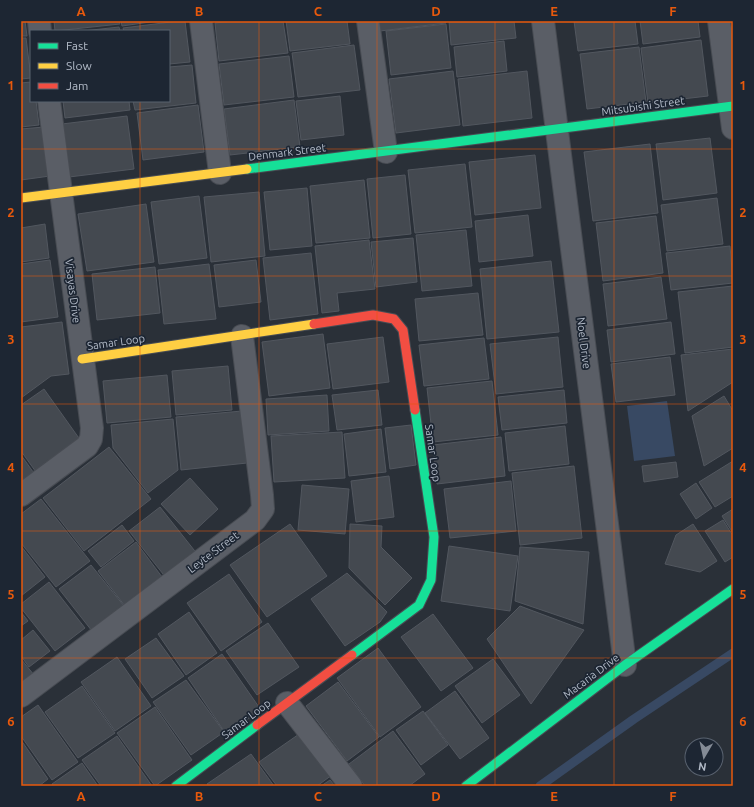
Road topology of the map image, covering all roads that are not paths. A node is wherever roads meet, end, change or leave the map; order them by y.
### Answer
1 (201, 21) edge
2 (368, 21) edge
3 (543, 21) edge
4 (720, 21) edge
5 (49, 102) edge
6 (732, 106) edge
7 (733, 128) edge
8 (557, 130) junction
9 (386, 152) junction
10 (220, 172) junction
11 (61, 193) junction
12 (21, 198) edge
13 (242, 336) junction
14 (82, 359) junction
15 (21, 495) edge
16 (733, 589) edge
17 (625, 665) junction
18 (21, 696) edge
19 (287, 703) junction
20 (176, 786) edge
21 (351, 786) edge
22 (466, 786) edge

1 - 10 street
2 - 9 street
3 - 8 street, Noel Drive
4 - 6 street
5 - 11 street, Visayas Drive
6 - 7 street
6 - 8 street, Mitsubishi Street
8 - 9 street, Denmark Street
8 - 17 street, Noel Drive
9 - 10 street, Denmark Street
10 - 11 street, Denmark Street
11 - 12 street, Denmark Street
11 - 14 street, Visayas Drive
13 - 14 street, Samar Loop
13 - 18 street, Leyte Street
13 - 19 street, Samar Loop
14 - 15 street, Visayas Drive
16 - 17 street, Macaria Drive
17 - 22 street, Macaria Drive
19 - 20 street, Samar Loop
19 - 21 street

